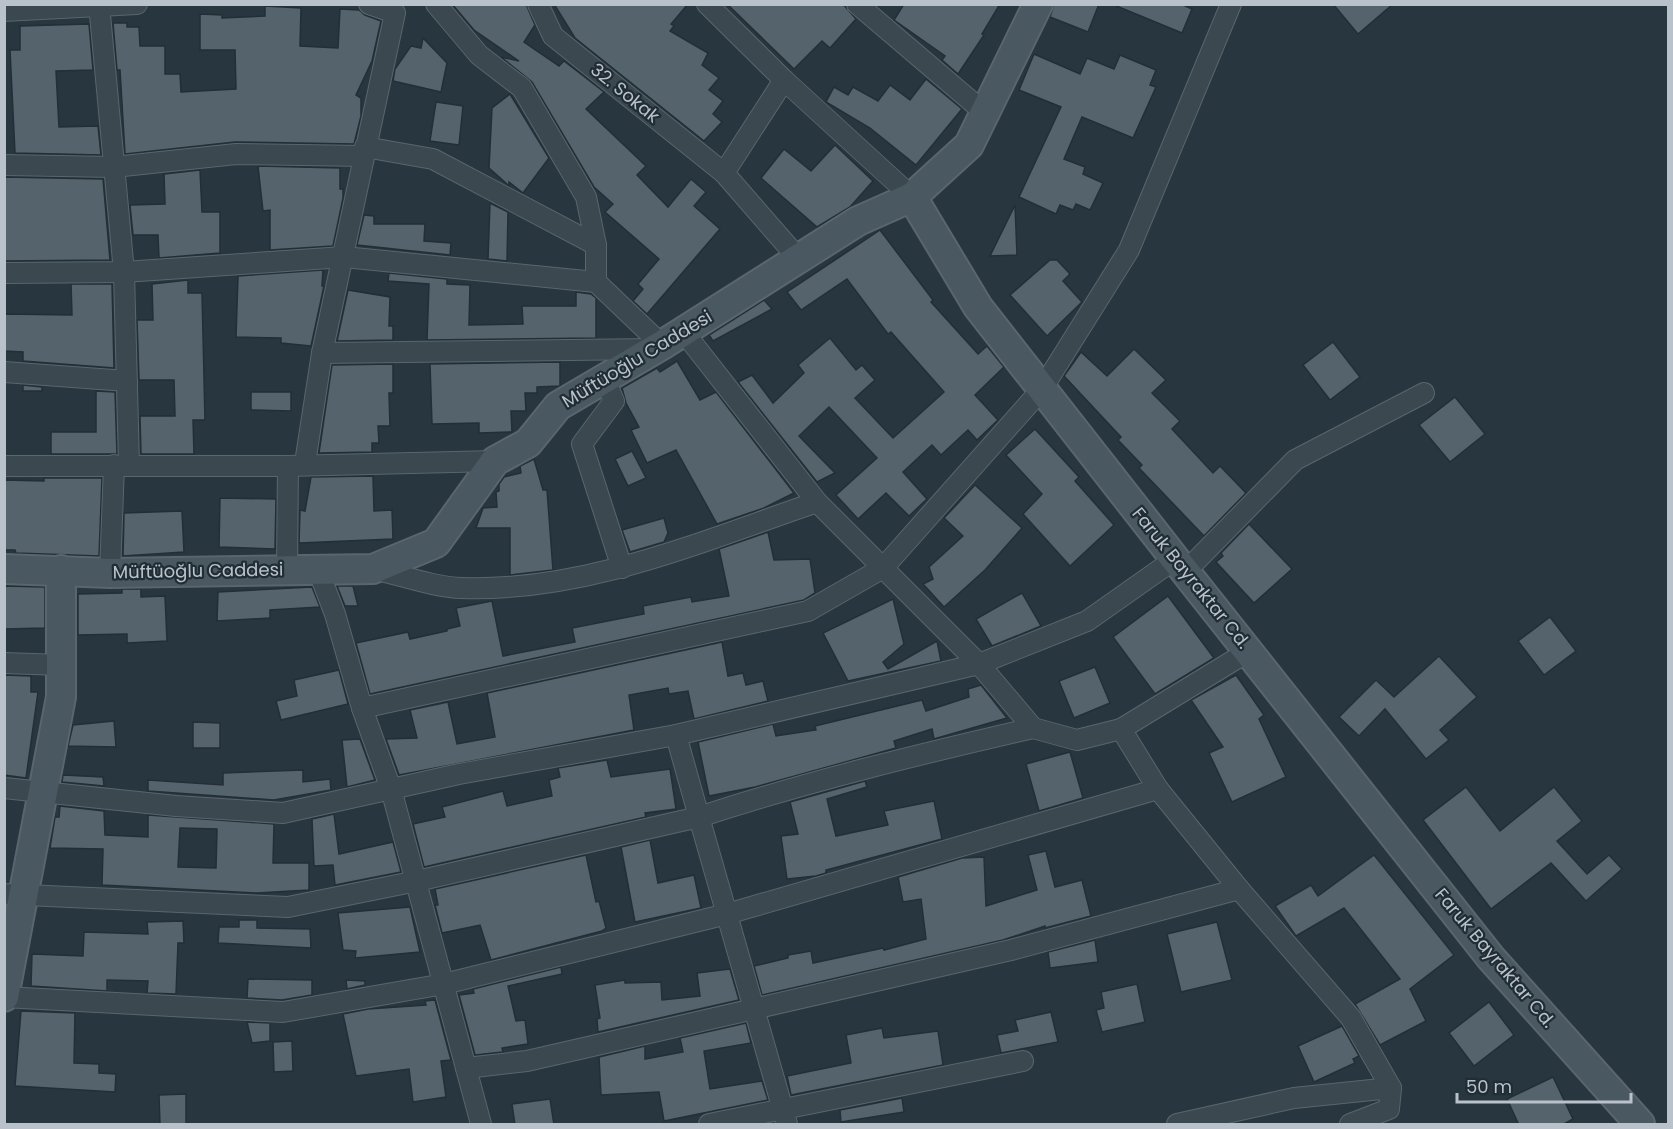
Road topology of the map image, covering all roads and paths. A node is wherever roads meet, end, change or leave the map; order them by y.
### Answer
1 (137, 4) edge
2 (369, 4) edge
3 (436, 4) edge
4 (538, 4) edge
5 (857, 4) edge
6 (1038, 4) edge
7 (99, 5) edge
8 (1228, 5) edge
9 (711, 6) edge
10 (40, 7) edge
11 (404, 9) edge
12 (4, 11) edge
13 (784, 80) junction
14 (985, 112) junction
15 (364, 151) junction
16 (4, 165) edge
17 (114, 167) junction
18 (724, 173) junction
19 (912, 197) junction
20 (596, 245) junction
21 (344, 256) junction
22 (798, 258) junction
23 (124, 272) junction
24 (4, 273) edge
25 (596, 282) junction
26 (666, 342) junction
27 (322, 352) junction
28 (4, 372) edge
29 (605, 380) junction
30 (126, 381) junction
31 (1042, 389) junction
32 (1424, 393) dead end
33 (495, 460) junction
34 (296, 464) junction
35 (121, 465) junction
36 (4, 466) edge
37 (817, 502) junction
38 (1180, 566) junction
39 (622, 568) junction
40 (883, 568) junction
41 (4, 569) edge
42 (373, 569) junction
43 (61, 570) junction
44 (287, 570) junction
45 (318, 570) junction
46 (110, 573) junction
47 (1249, 651) junction
48 (4, 663) edge
49 (979, 664) junction
50 (61, 665) junction
51 (363, 708) junction
52 (1033, 728) junction
53 (1121, 729) junction
54 (676, 735) junction
55 (4, 788) edge
56 (392, 789) junction
57 (1158, 789) junction
58 (43, 792) junction
59 (699, 817) junction
60 (417, 881) junction
61 (1239, 889) junction
62 (13, 895) edge
63 (727, 914) junction
64 (444, 984) junction
65 (4, 997) edge
66 (754, 1009) junction
67 (1023, 1061) dead end
68 (466, 1068) junction
69 (1391, 1088) junction
70 (785, 1117) edge
71 (476, 1124) edge
72 (709, 1125) edge
73 (1177, 1125) edge
74 (1350, 1125) edge
75 (1640, 1125) edge

1 - 7 street
2 - 11 street
3 - 20 street
4 - 18 street, 32. Sokak
5 - 14 street
6 - 14 street
7 - 10 street
7 - 17 street
8 - 31 street
9 - 13 street
10 - 12 street
11 - 15 street
13 - 18 street
13 - 19 street
14 - 19 street
15 - 17 street
15 - 20 street
15 - 21 street
16 - 17 street
17 - 23 street
18 - 22 street, 32. Sokak
19 - 22 street, Müftüoğlu Caddesi
19 - 31 street, Faruk Bayraktar Cd.
20 - 25 street
21 - 23 street
21 - 25 street
21 - 27 street
22 - 26 street, Müftüoğlu Caddesi
23 - 24 street
23 - 30 street
25 - 26 street
26 - 27 street
26 - 29 street, Müftüoğlu Caddesi
26 - 37 street
27 - 34 street
28 - 30 street
29 - 33 street, Müftüoğlu Caddesi
29 - 39 street
30 - 35 street
31 - 38 street, Faruk Bayraktar Cd.
31 - 40 street
32 - 38 street
33 - 34 street
33 - 42 street, Müftüoğlu Caddesi
34 - 35 street
34 - 44 street
35 - 36 street
35 - 46 street
37 - 39 street
37 - 40 street
38 - 47 street, Faruk Bayraktar Cd.
38 - 49 street
39 - 42 street
40 - 49 street
40 - 51 street
41 - 43 street, Müftüoğlu Caddesi
42 - 45 street, Müftüoğlu Caddesi
43 - 46 street, Müftüoğlu Caddesi
43 - 50 street
44 - 45 street, Müftüoğlu Caddesi
44 - 46 street, Müftüoğlu Caddesi
45 - 51 street
47 - 53 street
47 - 75 street, Faruk Bayraktar Cd.
48 - 50 street
49 - 52 street
49 - 54 street
50 - 58 street
51 - 56 street
52 - 53 street
52 - 59 street
53 - 57 street
54 - 56 street
54 - 59 street
55 - 58 street
56 - 58 street
56 - 60 street
57 - 61 street
57 - 63 street
58 - 62 street
59 - 60 street
59 - 63 street
60 - 62 street
60 - 64 street
61 - 66 street
61 - 69 street
62 - 65 street
63 - 64 street
63 - 66 street
64 - 65 street
64 - 68 street
66 - 68 street
66 - 70 street
67 - 70 street
68 - 71 street
69 - 73 street
69 - 74 street
70 - 72 street

